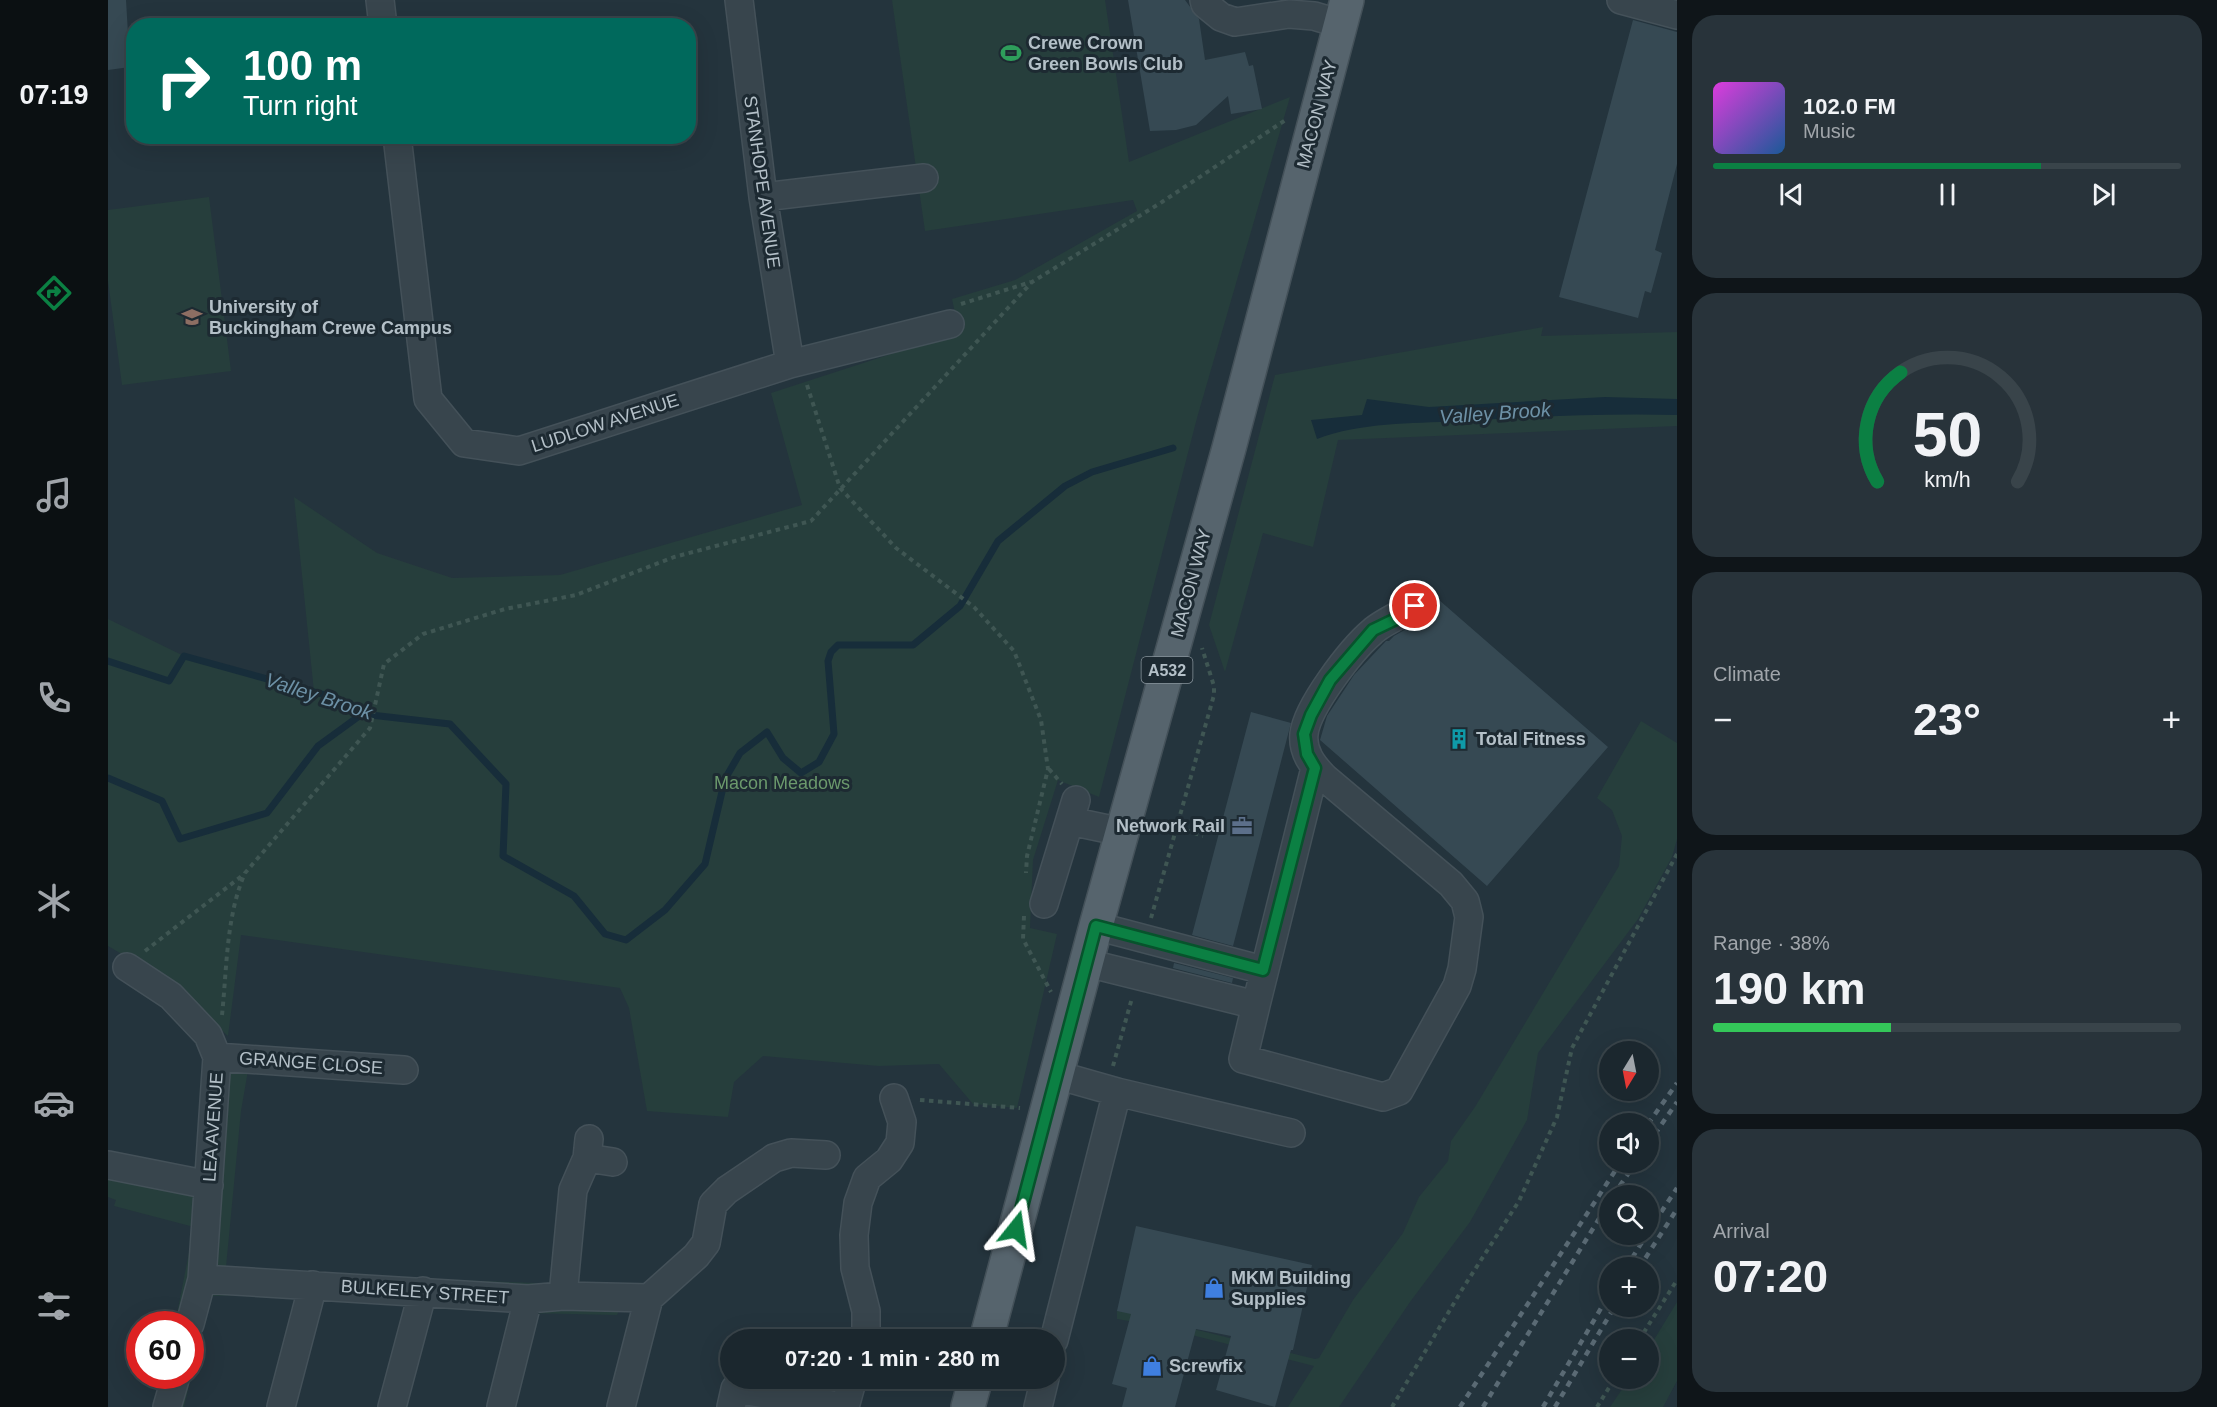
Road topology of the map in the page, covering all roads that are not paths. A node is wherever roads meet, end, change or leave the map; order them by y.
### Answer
1 (380, 0) edge
2 (739, 0) edge
3 (1204, 0) edge
4 (1621, 0) edge
5 (1344, 12) edge
6 (1677, 15) edge
7 (382, 18) edge
8 (398, 144) edge
9 (924, 178) dead end
10 (763, 197) junction
11 (950, 324) road end
12 (790, 364) junction
13 (1415, 606) dead end
14 (1315, 768) junction
15 (1122, 832) junction
16 (1034, 909) road end
17 (1096, 926) junction
18 (135, 960) road end
19 (1087, 963) junction
20 (1263, 970) junction
21 (1256, 1005) junction
22 (217, 1057) junction
23 (404, 1070) dead end
24 (1057, 1075) junction
25 (1117, 1092) junction
26 (894, 1098) road end
27 (1291, 1133) dead end
28 (596, 1153) dead end
29 (826, 1155) dead end
30 (108, 1166) edge
31 (209, 1185) junction
32 (202, 1279) junction
33 (313, 1285) junction
34 (423, 1292) junction
35 (563, 1296) junction
36 (649, 1298) junction
37 (528, 1299) junction
38 (193, 1311) edge
39 (866, 1329) edge
40 (989, 1329) edge
41 (1057, 1329) edge
42 (172, 1389) edge
43 (850, 1389) edge
44 (973, 1389) edge
45 (735, 1392) edge
46 (167, 1407) edge
47 (281, 1407) edge
48 (392, 1407) edge
49 (501, 1407) edge
50 (621, 1407) edge
51 (845, 1407) edge
52 (968, 1407) edge

1 - 7 street
2 - 10 street, STANHOPE AVENUE
3 - 5 street
4 - 6 street
5 - 15 main road, MACON WAY / A532
8 - 12 street, LUDLOW AVENUE
9 - 10 street
10 - 12 street, STANHOPE AVENUE
11 - 12 street, LUDLOW AVENUE
13 - 14 street
14 - 20 street
14 - 21 street
15 - 16 street
15 - 17 main road, MACON WAY / A532
17 - 19 main road, MACON WAY / A532
17 - 20 street
18 - 22 street, LEA AVENUE
19 - 21 street
19 - 24 main road, MACON WAY / A532
20 - 21 street
22 - 23 street, GRANGE CLOSE
22 - 31 street, LEA AVENUE
24 - 25 street
24 - 40 main road, MACON WAY / A532
25 - 27 street
25 - 41 street
26 - 39 street
28 - 35 street
29 - 36 street
30 - 31 street
31 - 32 street, LEA AVENUE
32 - 33 street, BULKELEY STREET
32 - 38 street, LEA AVENUE
33 - 34 street, BULKELEY STREET
33 - 47 street
34 - 37 street, BULKELEY STREET
34 - 48 street
35 - 36 street, BULKELEY STREET
35 - 37 street, BULKELEY STREET
36 - 50 street
37 - 49 street
42 - 46 street
43 - 51 street
44 - 52 main road
45 - 51 street

